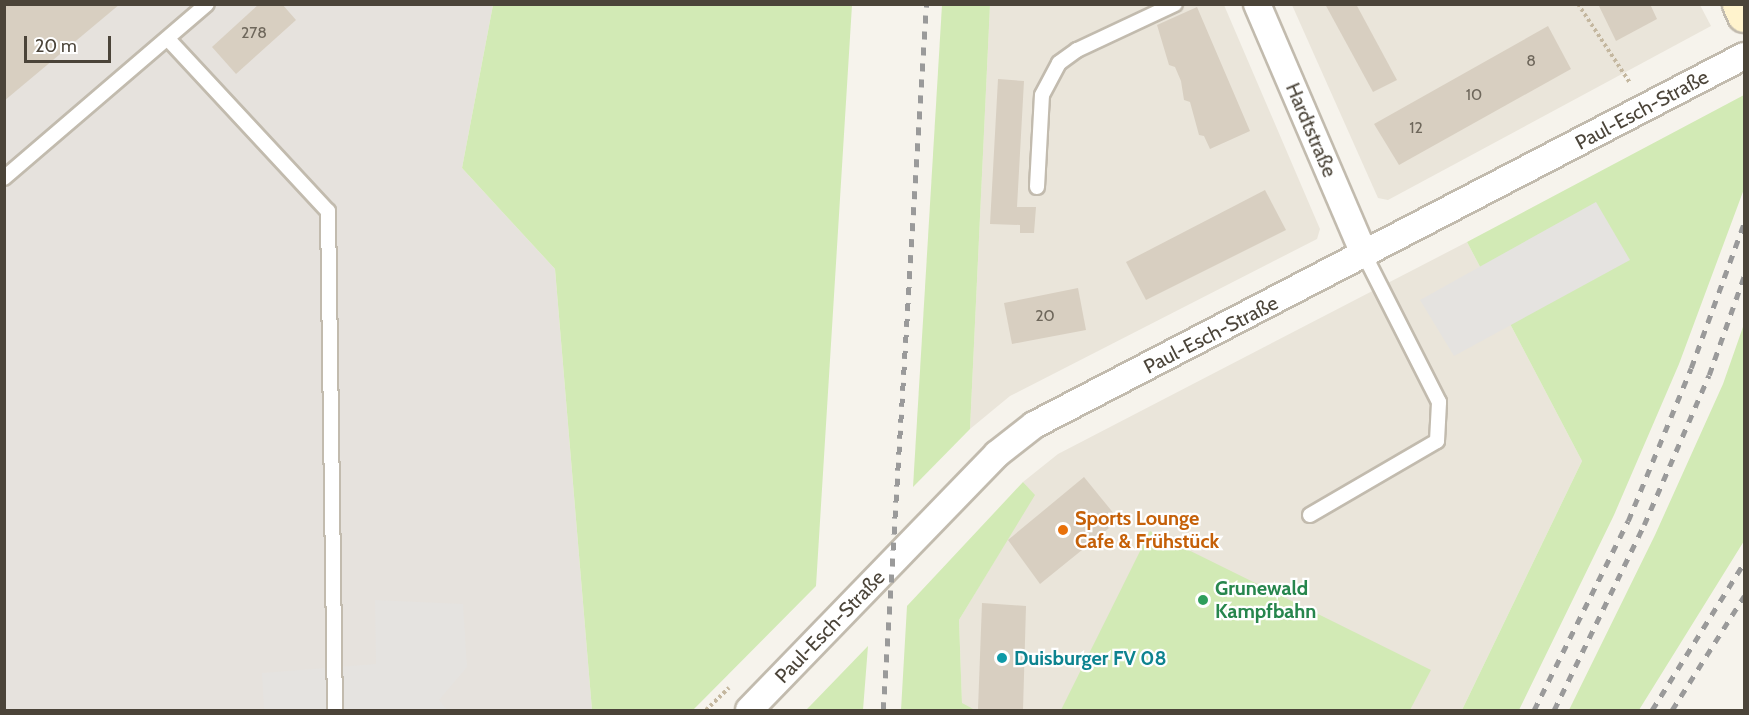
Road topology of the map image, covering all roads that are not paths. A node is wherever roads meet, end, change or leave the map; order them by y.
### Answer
1 (207, 4) edge
2 (1175, 4) edge
3 (1257, 4) edge
4 (1739, 4) edge
5 (1744, 15) edge
6 (168, 39) junction
7 (1744, 56) edge
8 (4, 178) edge
9 (1037, 187) dead end
10 (1365, 256) junction
11 (1310, 515) dead end
12 (335, 711) edge
13 (749, 711) edge

1 - 6 lane
2 - 9 lane
3 - 10 street, Hardtstraße
4 - 5 main road
6 - 8 lane
6 - 12 lane
7 - 10 street, Paul-Esch-Straße
10 - 11 lane
10 - 13 street, Paul-Esch-Straße

